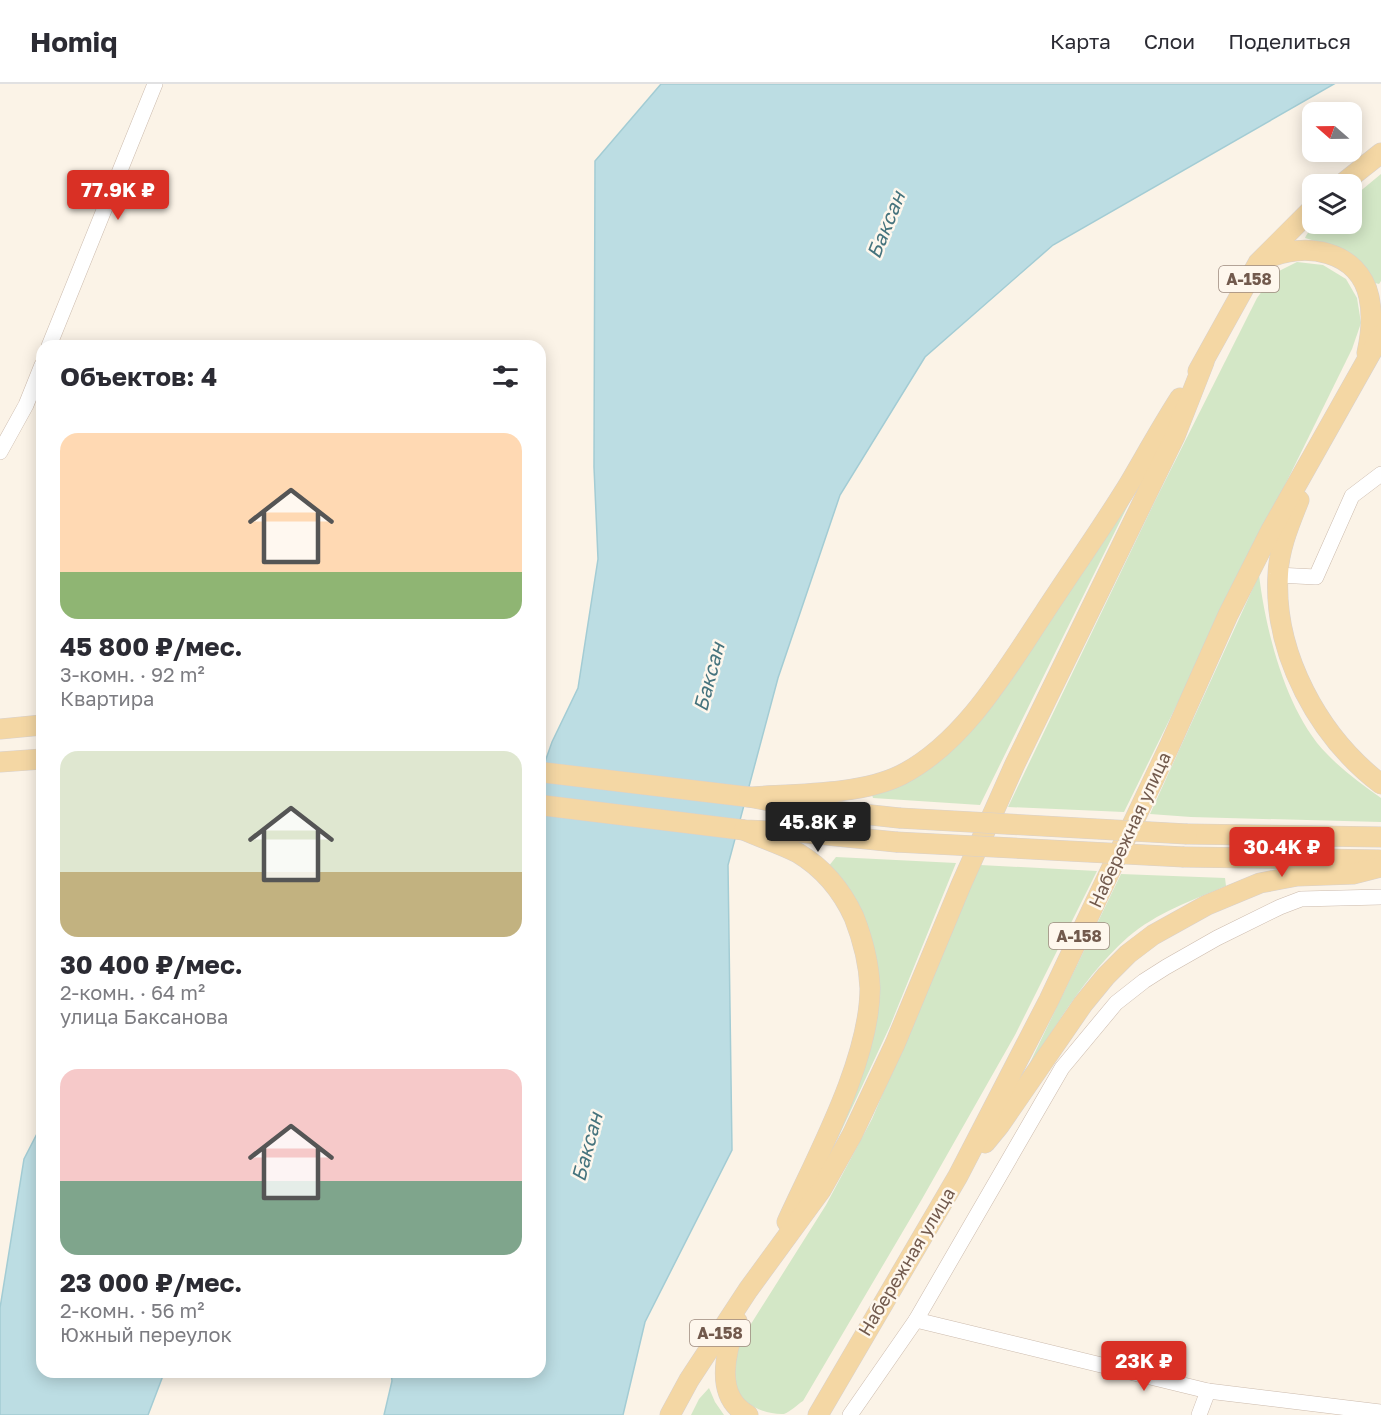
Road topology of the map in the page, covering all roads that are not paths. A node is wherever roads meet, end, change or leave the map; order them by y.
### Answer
1 (155, 84) edge
2 (1381, 153) edge
3 (1355, 174) edge
4 (1302, 219) edge
5 (1258, 263) junction
6 (1381, 335) edge
7 (52, 340) edge
8 (1204, 362) junction
9 (1364, 368) junction
10 (36, 380) edge
11 (1320, 446) junction
12 (0, 452) edge
13 (1381, 474) edge
14 (1278, 575) junction
15 (36, 726) edge
16 (0, 729) edge
17 (36, 759) edge
18 (0, 762) edge
19 (546, 773) edge
20 (1381, 784) edge
21 (749, 797) junction
22 (546, 807) edge
23 (744, 830) junction
24 (1381, 837) edge
25 (1381, 861) edge
26 (1381, 867) edge
27 (1381, 897) edge
28 (958, 1176) junction
29 (773, 1253) junction
30 (748, 1290) junction
31 (916, 1320) junction
32 (1208, 1391) junction
33 (827, 1398) junction
34 (1381, 1412) edge
35 (670, 1415) edge
36 (748, 1415) edge
37 (806, 1415) edge
38 (818, 1415) edge
39 (850, 1415) edge
40 (1199, 1415) edge

1 - 7 street
2 - 3 main road
4 - 5 main road, А-158
5 - 8 main road, А-158
5 - 9 main road
6 - 9 main road, Набережная улица / А-158
8 - 21 main road
8 - 29 main road, А-158
9 - 11 main road, Набережная улица / А-158
10 - 12 street
11 - 14 main road
11 - 28 main road, Набережная улица / А-158
13 - 14 street
14 - 20 main road
15 - 16 main road
17 - 18 main road
19 - 21 main road
21 - 24 main road, bridge
22 - 23 main road
23 - 25 main road, bridge
23 - 29 main road
26 - 28 main road
27 - 31 street
28 - 33 main road, Набережная улица / А-158
29 - 30 main road, А-158
30 - 35 main road, А-158
30 - 36 main road
31 - 32 street
31 - 39 street
32 - 34 street
32 - 40 street
33 - 37 main road
33 - 38 main road, Набережная улица / А-158

